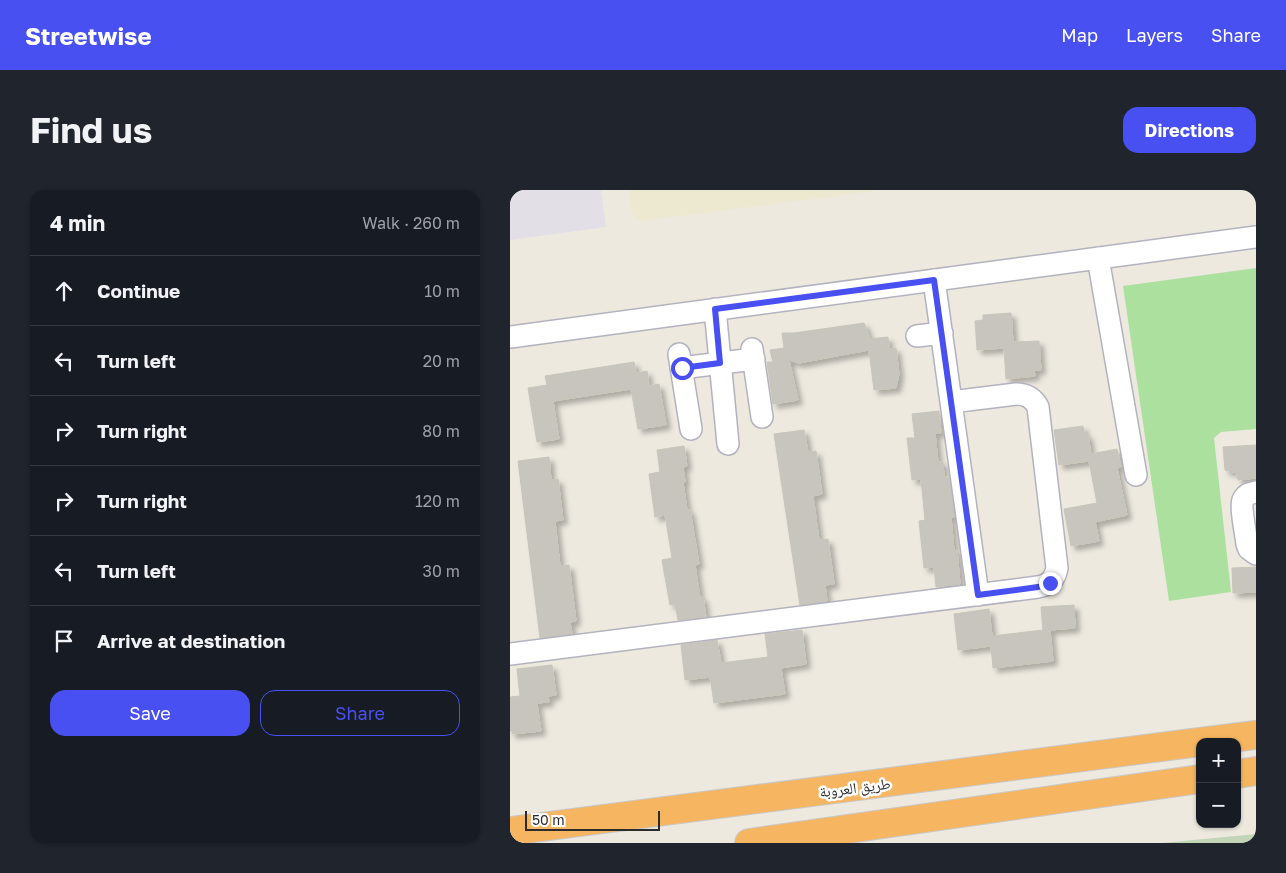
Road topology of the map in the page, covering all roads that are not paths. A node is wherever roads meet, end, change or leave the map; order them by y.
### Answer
1 (1256, 237) edge
2 (1098, 258) junction
3 (934, 280) junction
4 (715, 309) junction
5 (942, 333) junction
6 (917, 336) dead end
7 (510, 337) edge
8 (720, 363) junction
9 (951, 402) junction
10 (762, 417) dead end
11 (691, 429) dead end
12 (728, 444) dead end
13 (1136, 475) dead end
14 (1256, 492) edge
15 (1256, 554) edge
16 (978, 595) junction
17 (510, 654) edge
18 (1256, 734) edge
19 (1228, 738) edge
20 (1196, 743) edge
21 (1256, 771) edge
22 (1241, 773) edge
23 (1196, 780) edge
24 (510, 832) edge
25 (749, 843) edge

1 - 2 street
2 - 3 street
2 - 13 street
3 - 4 street
3 - 5 street
4 - 7 street
4 - 8 street
5 - 6 street
5 - 9 street
8 - 10 street
8 - 11 street
8 - 12 street
9 - 16 street
9 - 16 street
14 - 15 street
16 - 17 street
18 - 19 highway, طريق العروبة
20 - 24 highway, طريق العروبة
21 - 22 highway
23 - 25 highway

